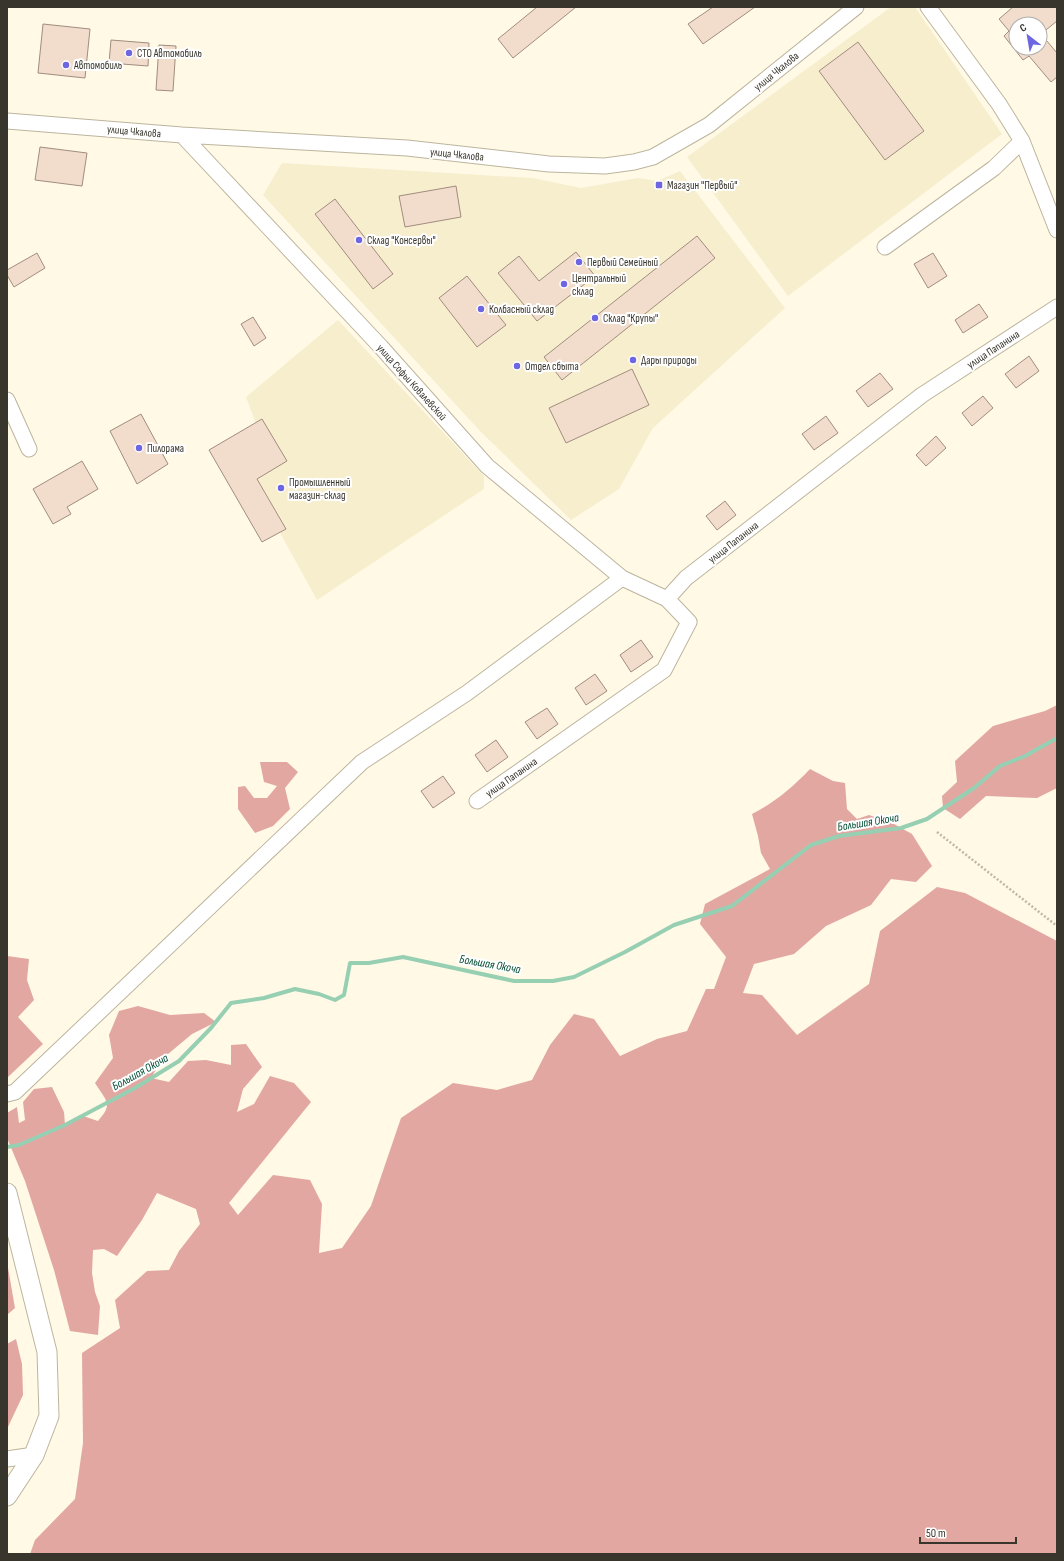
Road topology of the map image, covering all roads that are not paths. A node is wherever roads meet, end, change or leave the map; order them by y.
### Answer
1 (856, 7) edge
2 (928, 7) edge
3 (7, 121) edge
4 (182, 134) junction
5 (1022, 141) junction
6 (1057, 230) edge
7 (885, 247) dead end
8 (1057, 308) edge
9 (7, 400) edge
10 (29, 449) dead end
11 (622, 578) junction
12 (667, 599) junction
13 (478, 801) dead end
14 (7, 1094) edge
15 (7, 1194) edge
16 (34, 1455) junction
17 (7, 1459) edge
18 (7, 1496) edge

1 - 4 street, улица Чкалова
2 - 5 street
3 - 4 street, улица Чкалова
4 - 11 street, улица Софьи Ковалевской
5 - 6 street
5 - 7 street
8 - 12 street, улица Папанина
9 - 10 street
11 - 12 street, улица Софьи Ковалевской
11 - 14 street
12 - 13 street, улица Папанина
15 - 16 main road
16 - 17 street
16 - 18 main road

